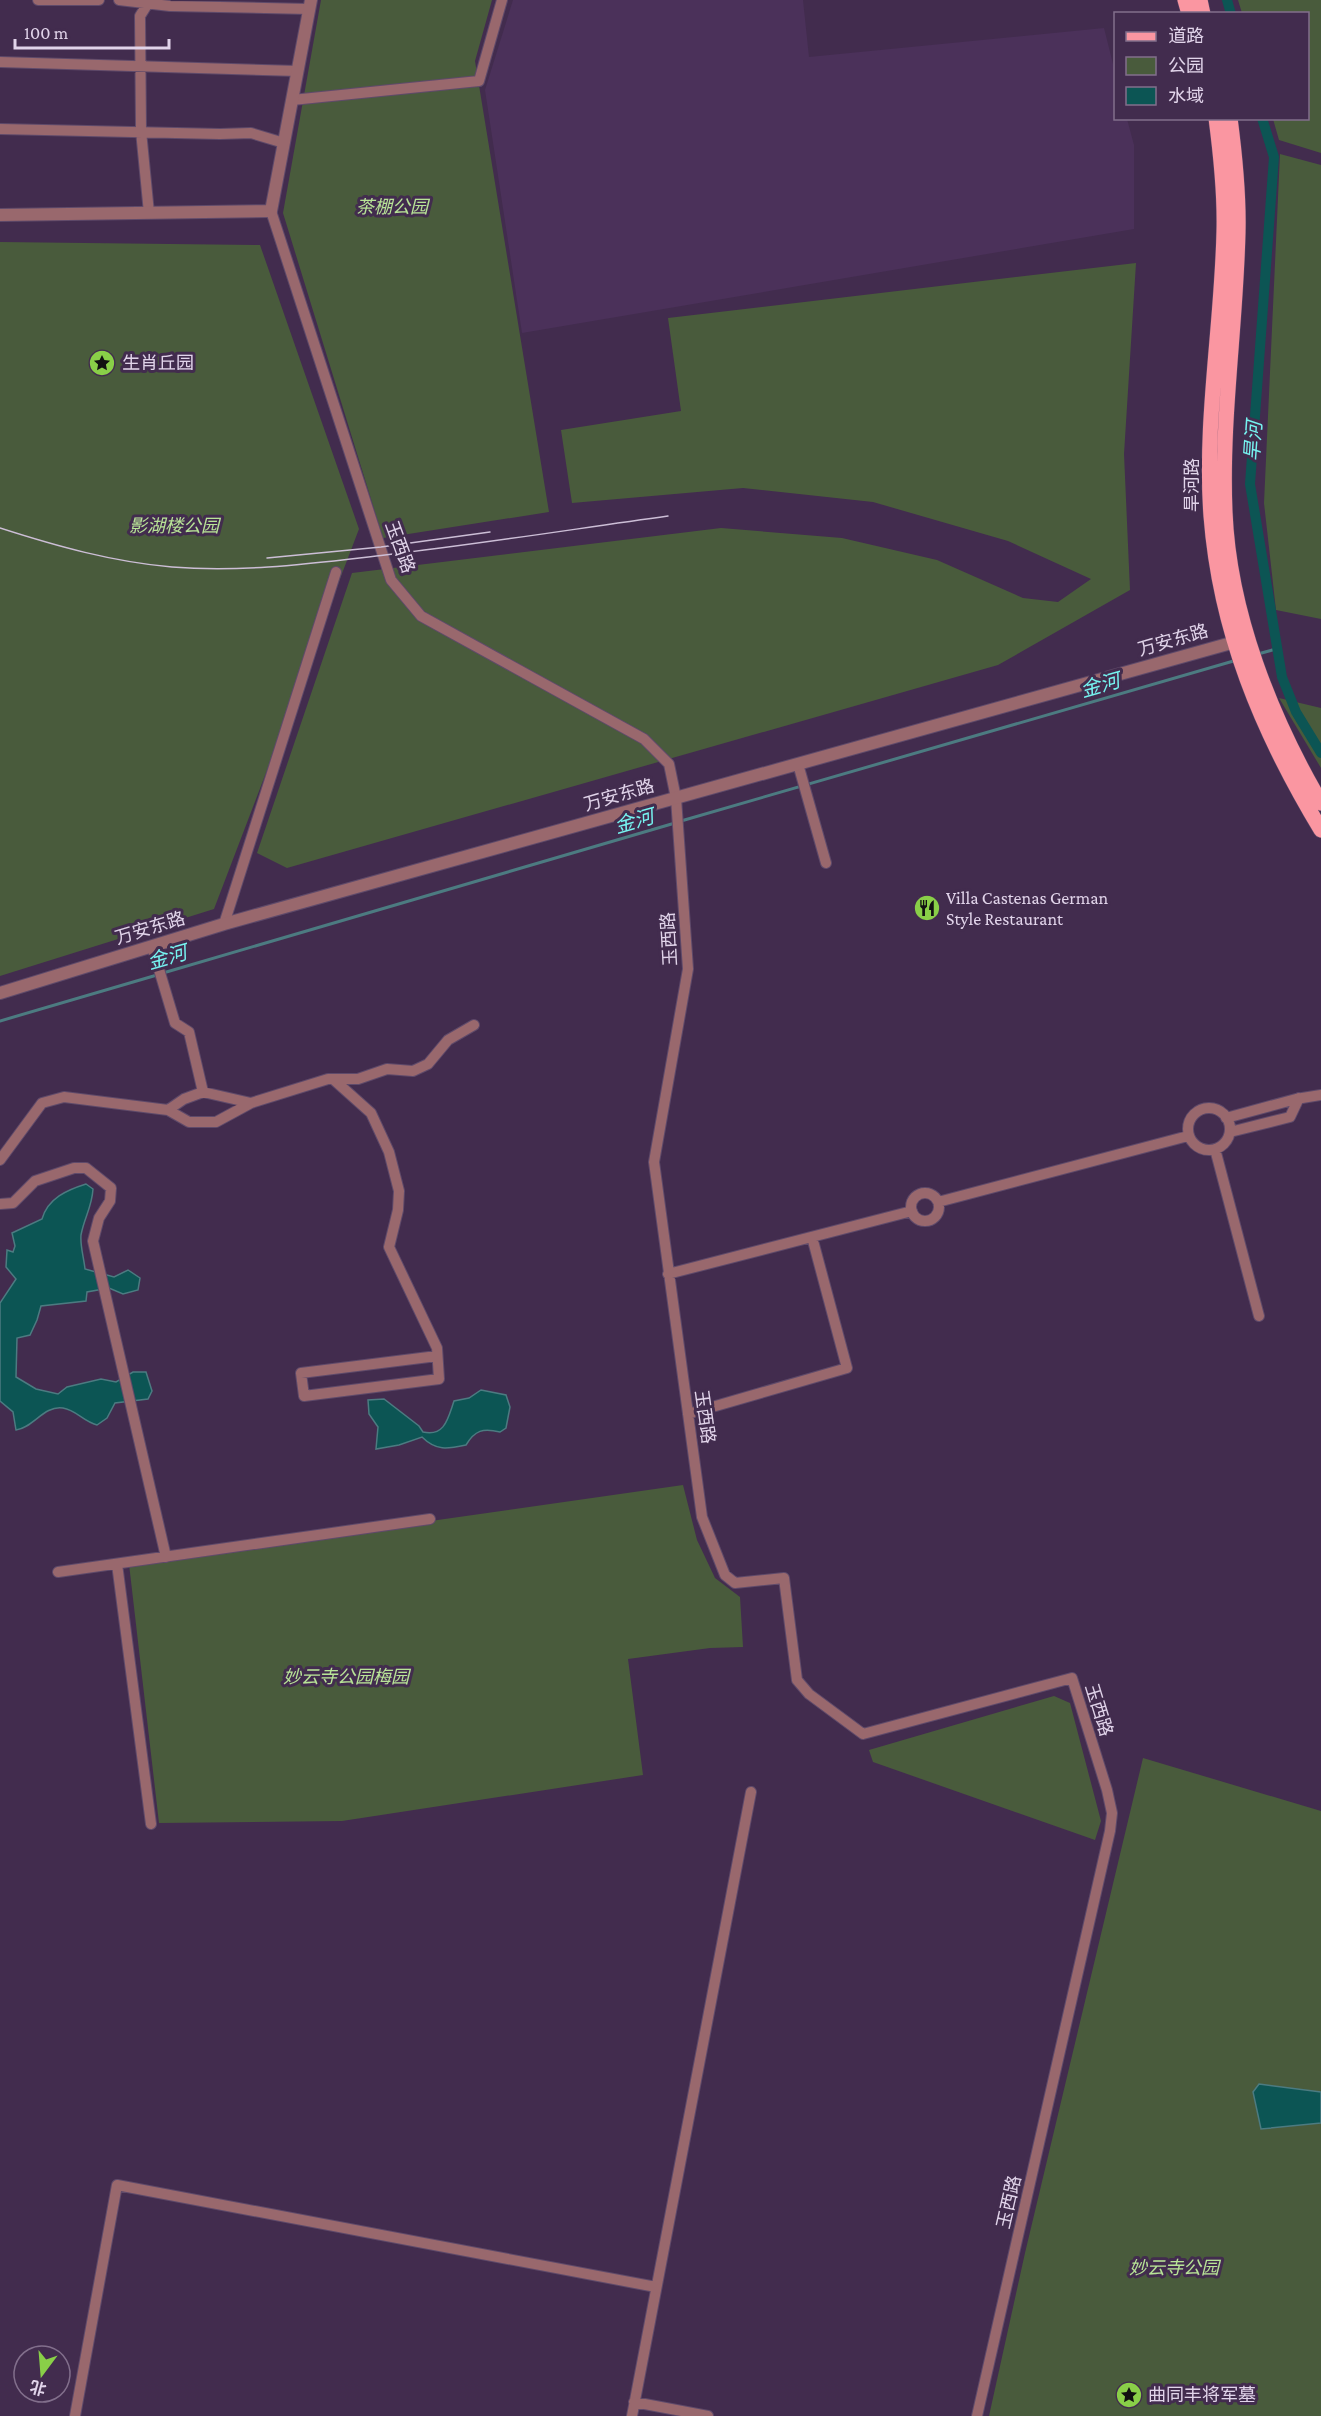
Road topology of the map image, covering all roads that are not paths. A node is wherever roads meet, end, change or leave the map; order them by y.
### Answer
1 (38, 0) edge
2 (99, 0) edge
3 (119, 0) edge
4 (502, 0) edge
5 (149, 1) edge
6 (310, 4) edge
7 (0, 62) edge
8 (140, 68) junction
9 (298, 71) junction
10 (292, 100) junction
11 (1216, 120) edge
12 (1230, 120) edge
13 (0, 129) edge
14 (141, 131) junction
15 (284, 143) junction
16 (271, 212) junction
17 (149, 213) junction
18 (0, 215) edge
19 (336, 572) dead end
20 (1244, 646) junction
21 (1250, 670) junction
22 (798, 764) junction
23 (676, 798) junction
24 (1321, 802) edge
25 (1321, 830) edge
26 (826, 863) dead end
27 (224, 924) junction
28 (152, 946) junction
29 (0, 993) edge
30 (474, 1025) dead end
31 (333, 1080) junction
32 (203, 1092) junction
33 (1321, 1095) edge
34 (1299, 1098) junction
35 (251, 1103) junction
36 (168, 1110) junction
37 (1226, 1118) junction
38 (1230, 1132) junction
39 (1188, 1136) junction
40 (1215, 1149) junction
41 (0, 1160) edge
42 (938, 1202) junction
43 (0, 1204) edge
44 (912, 1211) junction
45 (812, 1237) junction
46 (669, 1274) junction
47 (1259, 1316) dead end
48 (437, 1356) junction
49 (688, 1414) junction
50 (430, 1519) dead end
51 (166, 1557) junction
52 (117, 1564) junction
53 (58, 1572) dead end
54 (751, 1792) dead end
55 (151, 1824) dead end
56 (657, 2287) junction
57 (634, 2402) junction
58 (75, 2416) edge
59 (632, 2416) edge
60 (708, 2416) edge
61 (977, 2416) edge

1 - 2 street
3 - 5 street
4 - 10 street
5 - 6 street
5 - 8 street
6 - 9 street
7 - 8 street
8 - 9 street
8 - 14 street
9 - 10 street
10 - 15 street
11 - 20 main road, 旱河路
12 - 20 main road, 旱河路
13 - 14 street
14 - 15 street
14 - 17 street
15 - 16 street
16 - 17 street
16 - 23 street, 玉西路
17 - 18 street
19 - 27 street
20 - 21 main road, 旱河路
20 - 22 street, 万安东路
21 - 24 main road, 旱河路
21 - 25 main road, 旱河路
22 - 23 street, 万安东路
22 - 26 street
23 - 27 street, 万安东路
23 - 46 street, 玉西路
27 - 28 street, 万安东路
28 - 29 street, 万安东路
28 - 32 street
30 - 31 street
31 - 35 street
31 - 48 street
32 - 35 street
32 - 36 street
33 - 34 street
34 - 37 street
34 - 38 street
35 - 36 street
36 - 41 street
37 - 38 street
37 - 39 street
38 - 40 street
39 - 40 street
39 - 42 street
40 - 47 street
42 - 44 street
42 - 44 street
43 - 51 street
44 - 45 street
45 - 46 street
45 - 49 street
46 - 49 street, 玉西路
48 - 48 street
49 - 61 street, 玉西路
50 - 51 street
51 - 52 street
52 - 53 street
52 - 55 street
54 - 56 street
56 - 57 street
56 - 58 street
57 - 59 street
57 - 60 street

